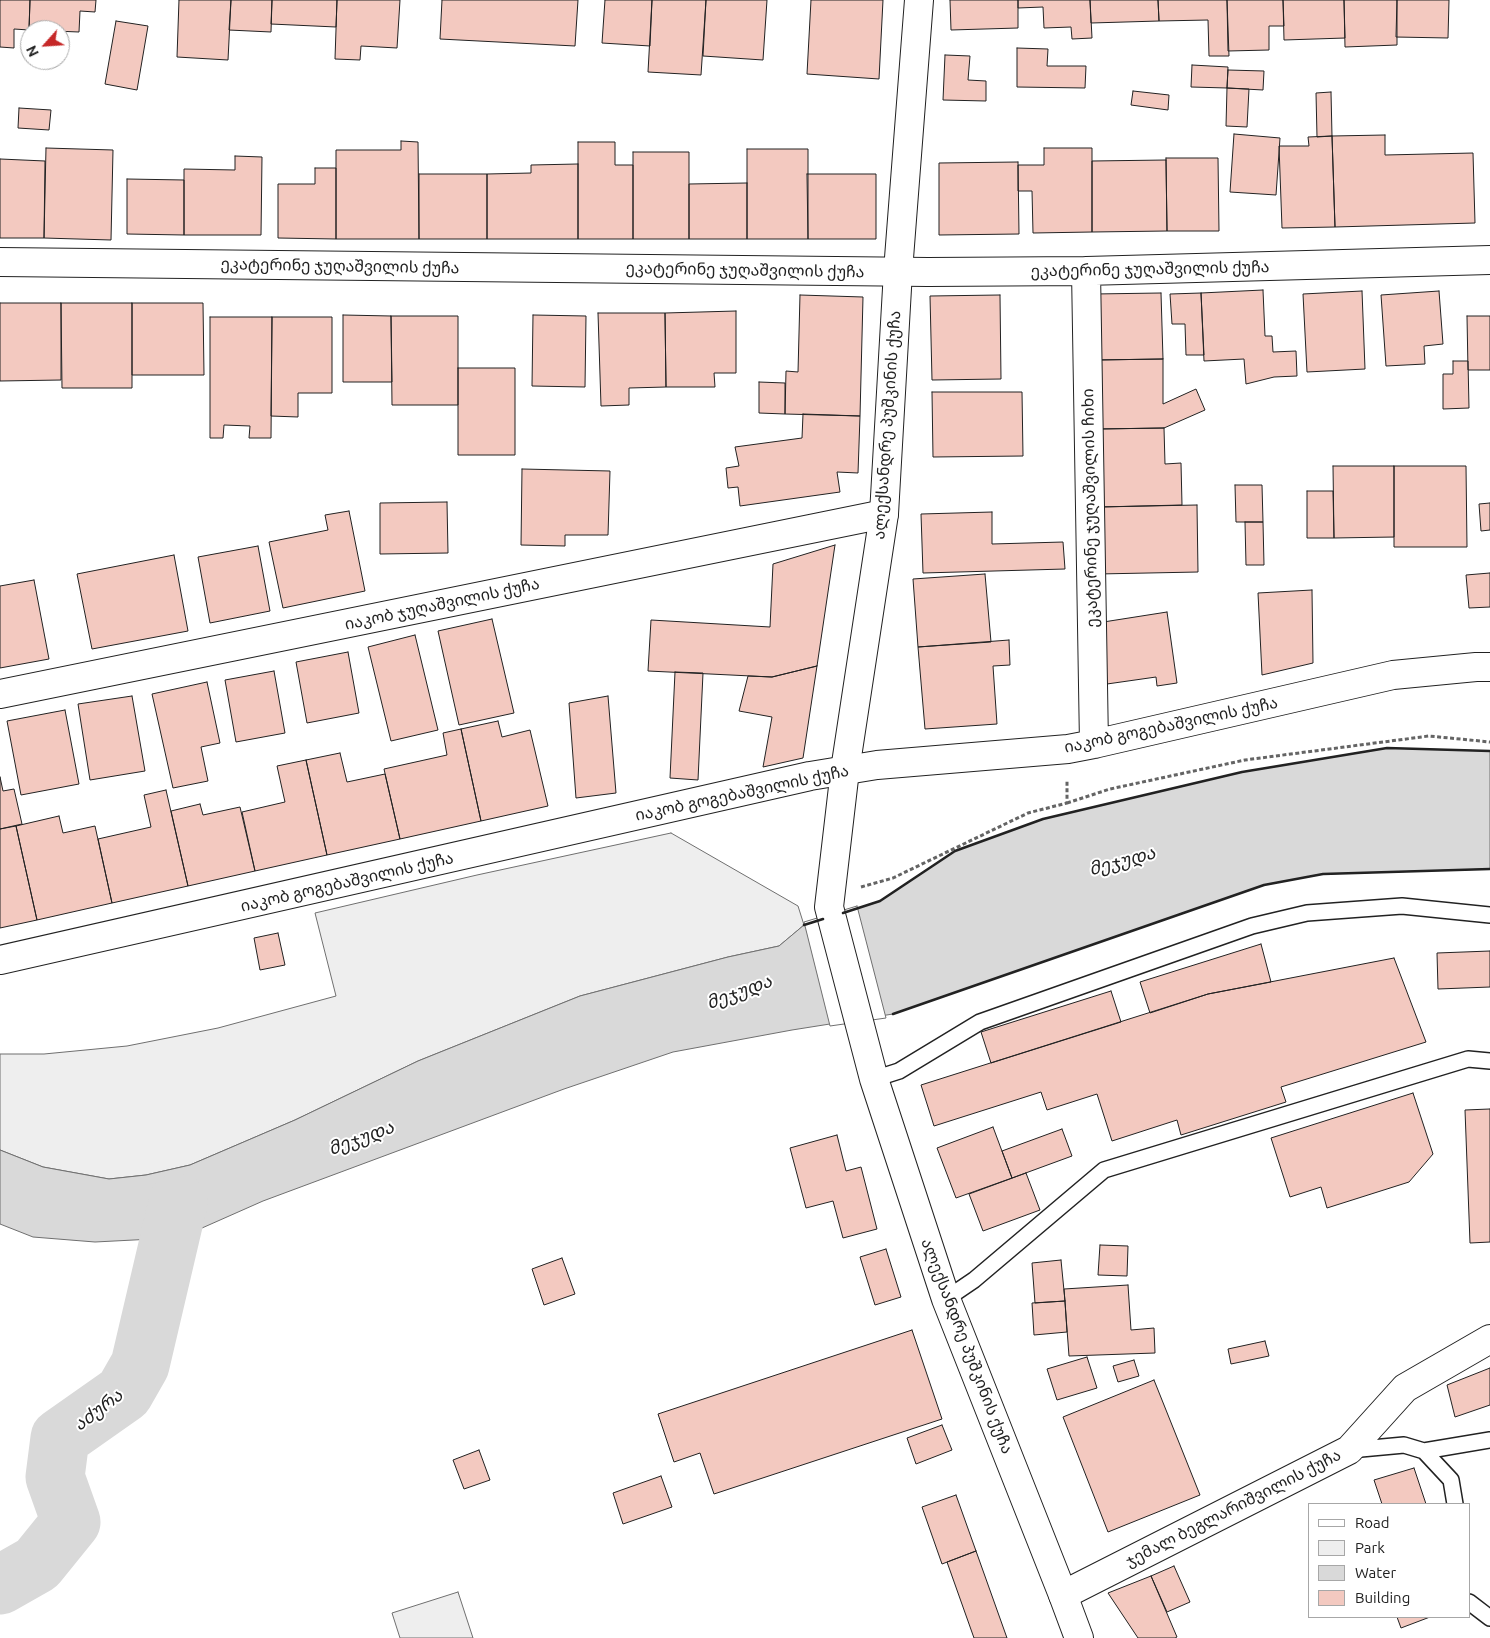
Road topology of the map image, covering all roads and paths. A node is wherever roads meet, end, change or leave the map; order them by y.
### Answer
1 (919, 0) edge
2 (1490, 260) edge
3 (0, 262) edge
4 (898, 271) junction
5 (1086, 271) junction
6 (884, 514) junction
7 (1490, 667) edge
8 (0, 694) edge
9 (1490, 742) edge
10 (1094, 744) junction
11 (1068, 749) junction
12 (845, 770) junction
13 (1067, 803) junction
14 (859, 888) dead end
15 (1490, 915) edge
16 (0, 960) edge
17 (1490, 1061) edge
18 (874, 1079) junction
19 (946, 1299) junction
20 (1490, 1339) edge
21 (1490, 1440) edge
22 (1349, 1450) junction
23 (1424, 1451) junction
24 (1455, 1503) edge
25 (1063, 1595) junction
26 (1470, 1603) edge
27 (1490, 1618) edge
28 (1079, 1638) edge

1 - 4 street, ალექსანდრე პუშკინის ქუჩა
2 - 5 street, ეკატერინე ჯუღაშვილის ქუჩა
3 - 4 street, ეკატერინე ჯუღაშვილის ქუჩა
4 - 5 street, ეკატერინე ჯუღაშვილის ქუჩა
4 - 6 street, ალექსანდრე პუშკინის ქუჩა
5 - 10 street, ეკატერინე ჯუღაშვილის ჩიხი
6 - 8 street, იაკობ ჯუღაშვილის ქუჩა
6 - 12 street, ალექსანდრე პუშკინის ქუჩა
7 - 10 street, იაკობ გოგებაშვილის ქუჩა
9 - 13 path
10 - 11 street, იაკობ გოგებაშვილის ქუჩა
11 - 12 street, იაკობ გოგებაშვილის ქუჩა
11 - 13 path
12 - 16 street, იაკობ გოგებაშვილის ქუჩა
12 - 18 street, ალექსანდრე პუშკინის ქუჩა
13 - 14 path
15 - 18 lane
17 - 19 lane
18 - 19 street, ალექსანდრე პუშკინის ქუჩა
19 - 25 street, ალექსანდრე პუშკინის ქუჩა
20 - 22 street, ჯემალ ბეგლარიშვილის ქუჩა
21 - 23 lane
22 - 23 lane
22 - 25 street, ჯემალ ბეგლარიშვილის ქუჩა
23 - 24 lane
25 - 28 street, ალექსანდრე პუშკინის ქუჩა
26 - 27 lane

